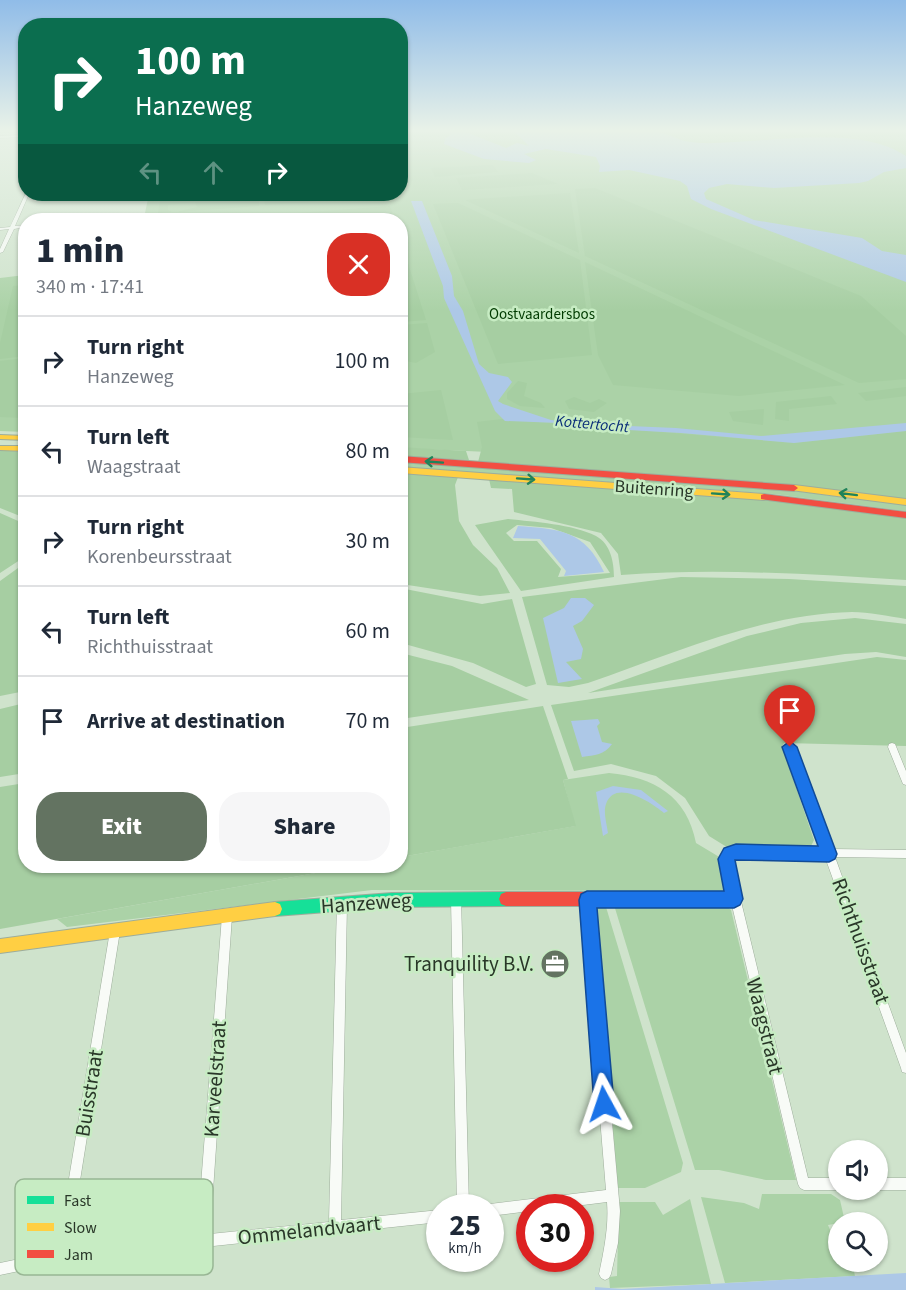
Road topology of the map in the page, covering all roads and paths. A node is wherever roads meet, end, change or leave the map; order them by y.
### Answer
1 (18, 214) edge
2 (18, 227) edge
3 (12, 228) junction
4 (0, 229) edge
5 (1, 252) edge
6 (0, 437) edge
7 (18, 438) edge
8 (0, 448) edge
9 (18, 449) edge
10 (408, 460) edge
11 (408, 471) edge
12 (906, 502) edge
13 (906, 515) edge
14 (790, 747) dead end
15 (892, 747) dead end
16 (906, 781) edge
17 (829, 854) junction
18 (906, 854) edge
19 (456, 898) junction
20 (734, 899) junction
21 (587, 900) junction
22 (342, 903) junction
23 (227, 916) junction
24 (116, 930) junction
25 (0, 946) edge
26 (906, 1068) edge
27 (75, 1179) edge
28 (208, 1179) edge
29 (828, 1184) edge
30 (888, 1184) edge
31 (906, 1184) edge
32 (463, 1194) edge
33 (612, 1196) junction
34 (504, 1208) edge
35 (426, 1217) edge
36 (335, 1227) junction
37 (213, 1240) edge
38 (15, 1266) edge
39 (0, 1269) edge
40 (605, 1275) dead end

1 - 3 street
2 - 3 street
3 - 4 street
3 - 5 street
6 - 7 main road
8 - 9 main road
12 -> 10 main road, Buitenring
11 -> 13 main road, Buitenring
14 - 17 street, Richthuisstraat
15 - 16 street
17 - 18 street
17 - 20 street, Waagstraat
17 - 26 street, Richthuisstraat
19 - 21 main road, Hanzeweg
19 - 22 main road, Hanzeweg
19 - 32 street
20 - 21 main road, Hanzeweg
20 - 29 street, Waagstraat
21 - 33 street
22 - 23 main road, Hanzeweg
22 - 36 street
23 - 24 main road, Hanzeweg
23 - 28 street, Karveelstraat
24 - 25 main road, Hanzeweg
24 - 27 street, Buisstraat
30 - 31 street
33 - 34 street
33 - 40 street
35 - 36 street, Ommelandvaart
36 - 37 street, Ommelandvaart
38 - 39 street, Ommelandvaart

